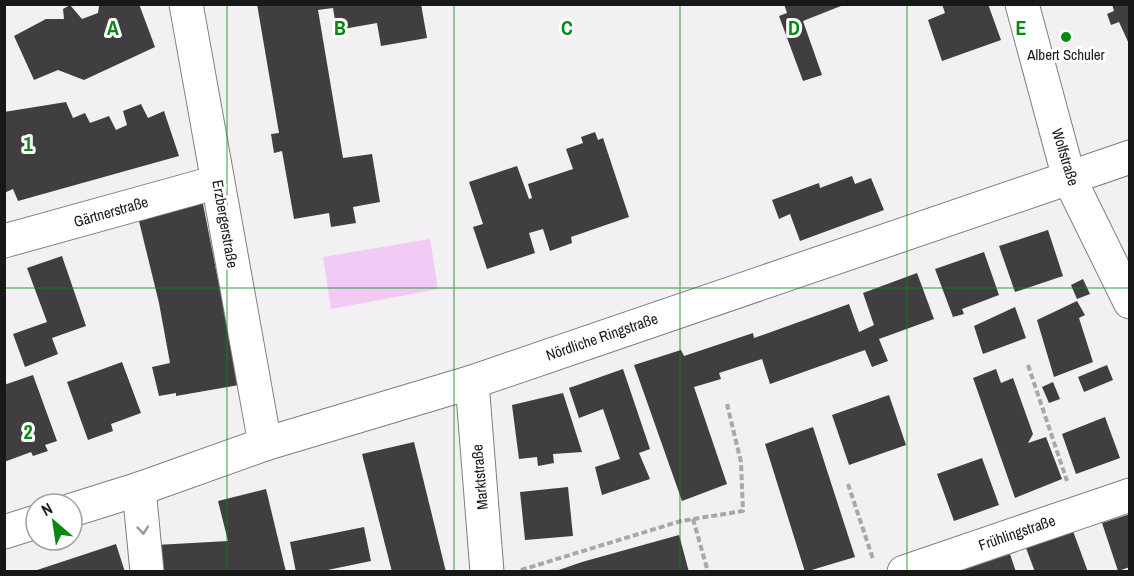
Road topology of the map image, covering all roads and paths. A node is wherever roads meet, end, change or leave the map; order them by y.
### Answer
1 (186, 4) edge
2 (1022, 4) edge
3 (1130, 158) edge
4 (1069, 178) junction
5 (217, 182) junction
6 (4, 241) edge
7 (1130, 302) edge
8 (1028, 365) dead end
9 (472, 381) junction
10 (727, 404) dead end
11 (265, 444) junction
12 (848, 484) dead end
13 (139, 489) junction
14 (1130, 495) edge
15 (84, 506) edge
16 (1078, 512) junction
17 (693, 519) junction
18 (24, 526) edge
19 (4, 532) edge
20 (874, 561) dead end
21 (147, 572) edge
22 (488, 572) edge
23 (514, 572) edge
24 (708, 572) edge
25 (904, 572) edge

1 - 5 street, Erzbergerstraße
2 - 4 street, Wolfstraße
3 - 4 street, Nördliche Ringstraße
4 - 7 street, Wolfstraße
4 - 9 street, Nördliche Ringstraße
5 - 6 street, Gärtnerstraße
5 - 11 street, Erzbergerstraße
8 - 16 path
9 - 11 street, Nördliche Ringstraße
9 - 22 street, Marktstraße
10 - 17 path
11 - 13 street, Nördliche Ringstraße
12 - 20 path
13 - 15 street, Nördliche Ringstraße
13 -> 21 street
14 - 16 street, Frühlingstraße
16 - 25 street, Frühlingstraße
17 - 23 path
17 - 24 path
18 - 19 street

